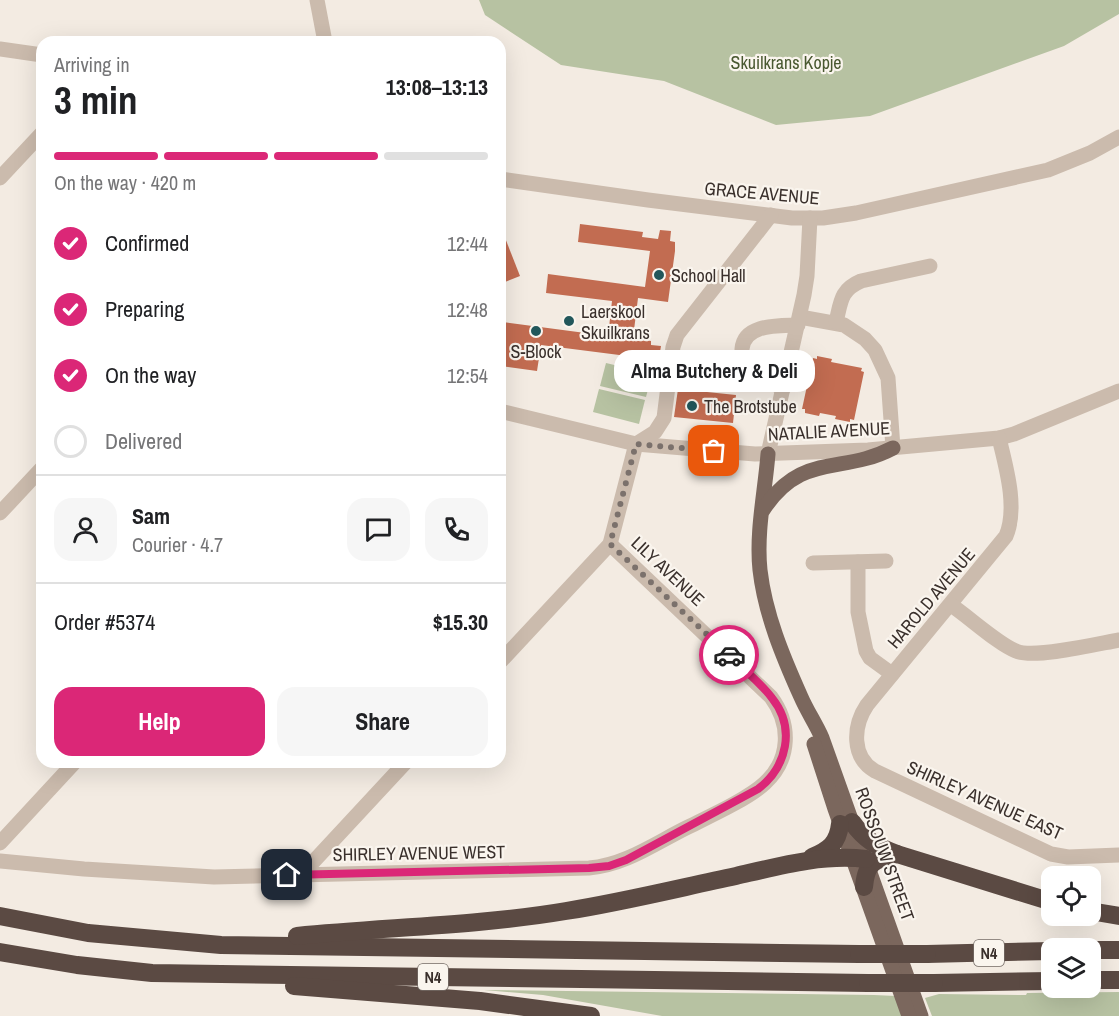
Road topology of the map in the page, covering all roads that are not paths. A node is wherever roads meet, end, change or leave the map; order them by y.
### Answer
1 (317, 0) edge
2 (324, 36) edge
3 (0, 50) edge
4 (36, 54) edge
5 (1119, 137) edge
6 (36, 139) edge
7 (0, 178) edge
8 (506, 180) edge
9 (771, 215) junction
10 (810, 218) junction
11 (930, 266) dead end
12 (799, 321) junction
13 (836, 322) junction
14 (783, 389) junction
15 (1119, 391) edge
16 (506, 412) edge
17 (999, 438) junction
18 (636, 444) junction
19 (893, 448) junction
20 (768, 454) junction
21 (36, 474) edge
22 (763, 510) junction
23 (0, 513) edge
24 (610, 544) junction
25 (886, 561) dead end
26 (858, 562) junction
27 (813, 563) dead end
28 (951, 604) junction
29 (1119, 640) edge
30 (506, 657) edge
31 (892, 674) junction
32 (69, 768) edge
33 (400, 768) edge
34 (776, 770) joint
35 (872, 770) joint
36 (846, 823) junction
37 (0, 843) edge
38 (897, 854) junction
39 (1119, 855) edge
40 (804, 860) junction
41 (0, 861) edge
42 (863, 861) junction
43 (301, 875) junction
44 (864, 887) joint
45 (1041, 899) edge
46 (1101, 913) edge
47 (0, 916) edge
48 (1119, 916) edge
49 (221, 945) junction
50 (1101, 950) edge
51 (1119, 950) edge
52 (1041, 951) edge
53 (0, 952) edge
54 (152, 973) junction
55 (1101, 980) edge
56 (1119, 980) edge
57 (1041, 981) edge
58 (591, 1016) edge
59 (909, 1016) edge
60 (921, 1016) edge

1 - 2 street
3 - 4 street
5 - 10 street, GRACE AVENUE
6 - 7 street
8 - 9 street, GRACE AVENUE
9 - 10 street, GRACE AVENUE
9 - 18 street
10 - 12 street, ROSSOUW STREET
11 - 13 street
12 - 13 street
12 - 14 street, ROSSOUW STREET
12 - 14 street
13 - 19 street
14 - 20 street, ROSSOUW STREET
15 - 17 street, NATALIE AVENUE
16 - 18 street, NATALIE AVENUE
17 - 19 street, NATALIE AVENUE
17 - 28 street, HAROLD AVENUE
18 - 20 street, NATALIE AVENUE
18 - 24 street
19 - 20 street, NATALIE AVENUE
19 - 22 main road
20 - 22 main road, ROSSOUW STREET
21 - 23 street
22 - 36 main road, ROSSOUW STREET
24 - 30 street
24 - 34 street, LILY AVENUE
25 - 26 street
26 - 27 street
26 - 31 street
28 - 29 street
28 - 31 street, HAROLD AVENUE
31 - 35 street, HAROLD AVENUE
32 - 37 street
33 - 43 street
34 - 43 street, SHIRLEY AVENUE WEST
35 - 39 street, SHIRLEY AVENUE EAST
36 - 38 highway
36 - 40 highway
36 - 42 main road, ROSSOUW STREET
38 - 42 highway
38 - 45 highway
40 - 42 highway
40 - 49 highway
41 - 43 street, SHIRLEY AVENUE WEST
42 - 44 highway
42 - 60 main road, ROSSOUW STREET
44 - 59 main road, ROSSOUW STREET
46 - 48 highway
47 - 49 highway, N4
49 - 52 highway, N4, bridge
50 - 51 highway
53 - 54 highway, N4
54 - 57 highway, N4, bridge
54 - 58 highway
55 - 56 highway

